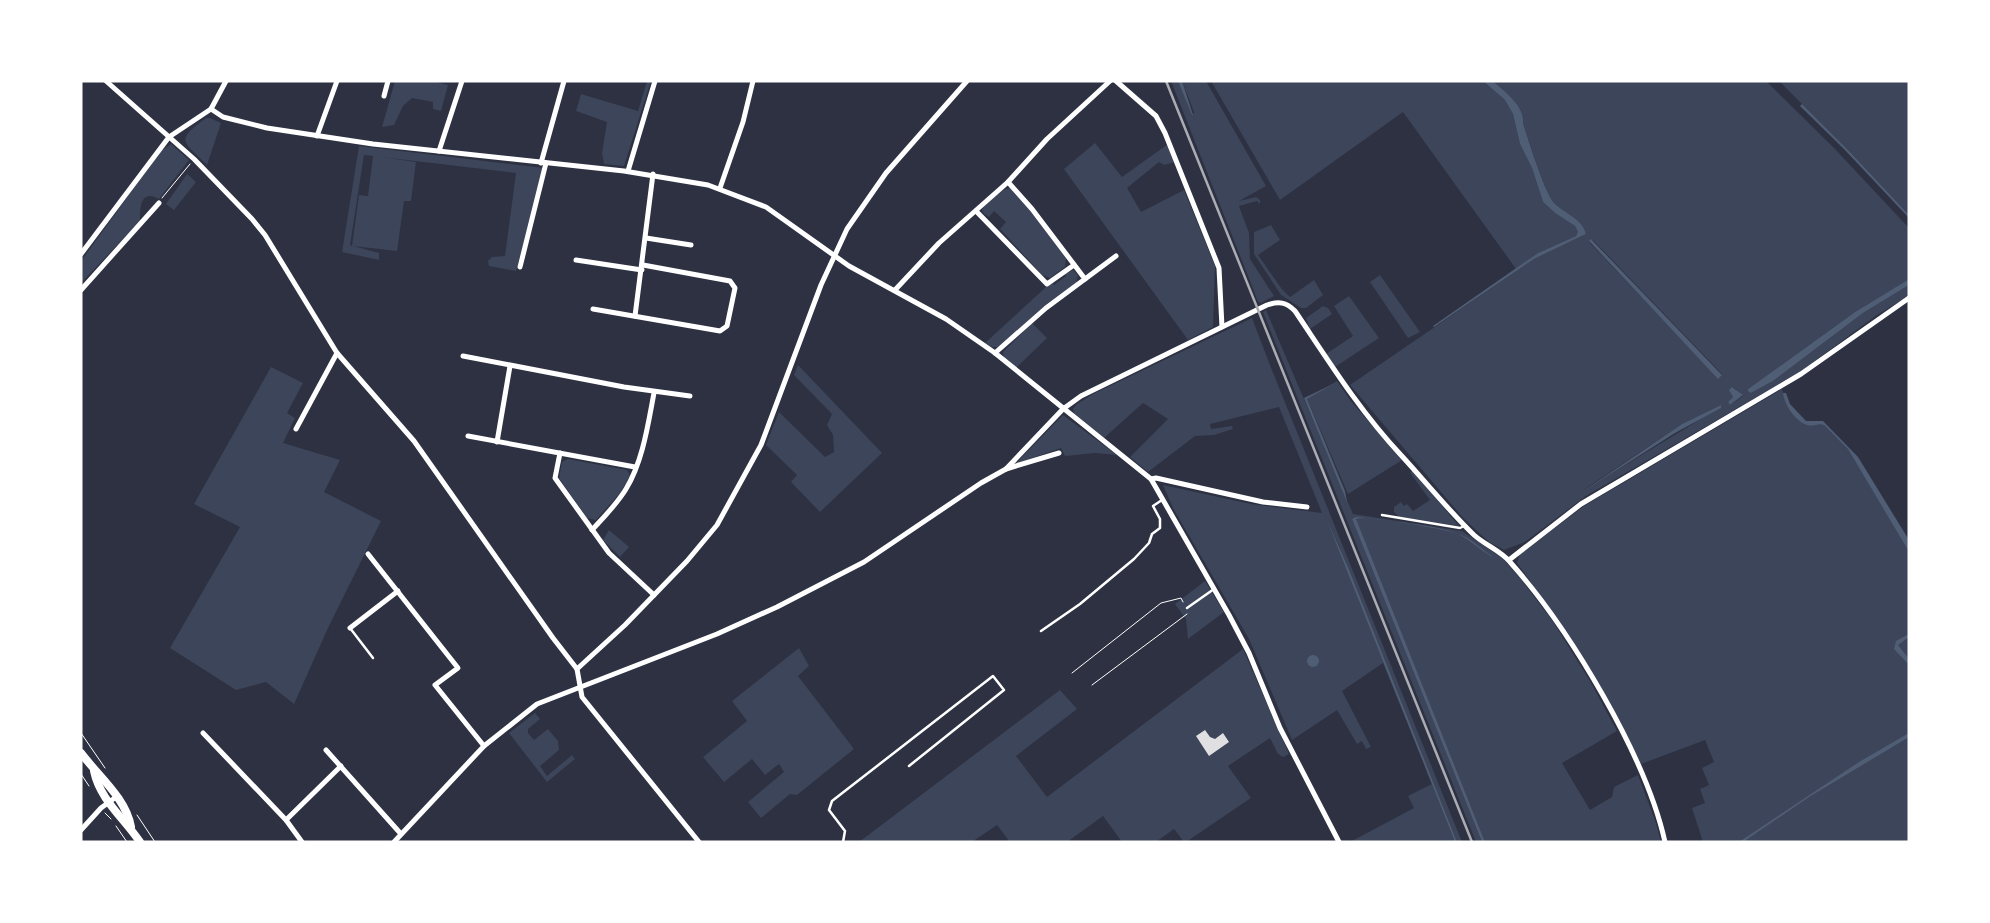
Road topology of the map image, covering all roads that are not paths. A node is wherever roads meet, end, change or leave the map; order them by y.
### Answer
1 (106, 81) edge
2 (226, 81) edge
3 (337, 81) edge
4 (388, 81) edge
5 (462, 81) edge
6 (564, 81) edge
7 (654, 81) edge
8 (753, 81) edge
9 (967, 81) edge
10 (1110, 81) edge
11 (1116, 81) edge
12 (384, 96) dead end
13 (211, 109) junction
14 (169, 136) junction
15 (317, 136) junction
16 (439, 151) junction
17 (544, 163) junction
18 (628, 171) junction
19 (654, 174) junction
20 (1008, 182) junction
21 (720, 188) junction
22 (159, 203) road end
23 (976, 211) junction
24 (646, 238) junction
25 (691, 245) dead end
26 (81, 254) edge
27 (833, 255) junction
28 (1116, 256) dead end
29 (576, 260) dead end
30 (1074, 265) junction
31 (520, 267) dead end
32 (642, 268) junction
33 (1085, 279) junction
34 (81, 290) edge
35 (895, 290) junction
36 (1909, 298) edge
37 (593, 309) dead end
38 (635, 316) junction
39 (1222, 327) junction
40 (337, 353) junction
41 (995, 353) junction
42 (463, 356) dead end
43 (510, 366) junction
44 (654, 393) junction
45 (690, 396) dead end
46 (1063, 409) junction
47 (296, 430) dead end
48 (468, 436) dead end
49 (497, 442) junction
50 (1059, 453) dead end
51 (560, 454) junction
52 (635, 468) junction
53 (1006, 469) junction
54 (1150, 480) junction
55 (1162, 500) junction
56 (1307, 508) dead end
57 (1382, 515) dead end
58 (1465, 525) junction
59 (592, 530) junction
60 (368, 554) dead end
61 (1509, 560) junction
62 (1215, 589) junction
63 (398, 591) junction
64 (654, 595) junction
65 (1187, 608) road end
66 (350, 628) joint
67 (1041, 631) dead end
68 (373, 658) dead end
69 (577, 669) junction
70 (580, 686) junction
71 (203, 733) dead end
72 (484, 746) junction
73 (326, 750) dead end
74 (81, 753) edge
75 (341, 766) junction
76 (909, 766) dead end
77 (94, 771) junction
78 (116, 797) junction
79 (108, 802) junction
80 (286, 820) junction
81 (83, 823) edge
82 (131, 827) junction
83 (81, 830) edge
84 (401, 834) junction
85 (140, 842) edge
86 (302, 842) edge
87 (394, 842) edge
88 (700, 842) edge
89 (843, 842) edge
90 (1339, 842) edge
91 (1665, 842) edge

1 - 14 street
2 - 13 street
3 - 15 street
4 - 12 street
5 - 16 street
6 - 17 street
7 - 18 street
8 - 21 street
9 - 27 street
10 - 20 street
11 - 39 street
13 - 14 street
13 - 15 street
14 - 26 street
14 - 40 street
15 - 16 street
16 - 17 street
17 - 18 street
17 - 31 street
18 - 19 street
19 - 21 street
19 - 24 street
20 - 23 street
20 - 30 street
21 - 27 street
22 - 34 street
23 - 30 street
23 - 35 street
24 - 25 street
24 - 32 street
27 - 35 street
27 - 64 street
28 - 33 street
29 - 32 street
30 - 33 street
32 - 38 street
32 - 38 street
33 - 41 street
35 - 41 street
36 - 61 street
37 - 38 street
39 - 46 street
39 - 58 street
40 - 47 street
40 - 69 street
41 - 46 street
42 - 43 street
43 - 44 street
43 - 49 street
44 - 45 street
44 - 52 street
46 - 53 street
46 - 54 street
48 - 49 street
49 - 51 street
50 - 53 street
51 - 52 street
51 - 59 street
52 - 59 street
53 - 70 street
54 - 55 street
54 - 56 street
55 - 62 street
55 - 67 lane
57 - 58 lane
58 - 61 street
59 - 64 street
60 - 63 street
61 - 91 street
62 - 65 lane
62 - 90 street
63 - 66 street
63 - 72 street
64 - 69 street
66 - 68 lane
69 - 70 street
70 - 72 street
70 - 88 street
71 - 80 street
72 - 84 street
73 - 75 street
74 - 77 main road
75 - 80 street
75 - 84 street
76 - 89 lane
77 - 78 main road
77 - 79 main road
78 - 79 street
78 - 82 main road
79 - 81 street
79 - 82 main road
80 - 86 street
81 - 83 street
82 - 85 main road
84 - 87 street

